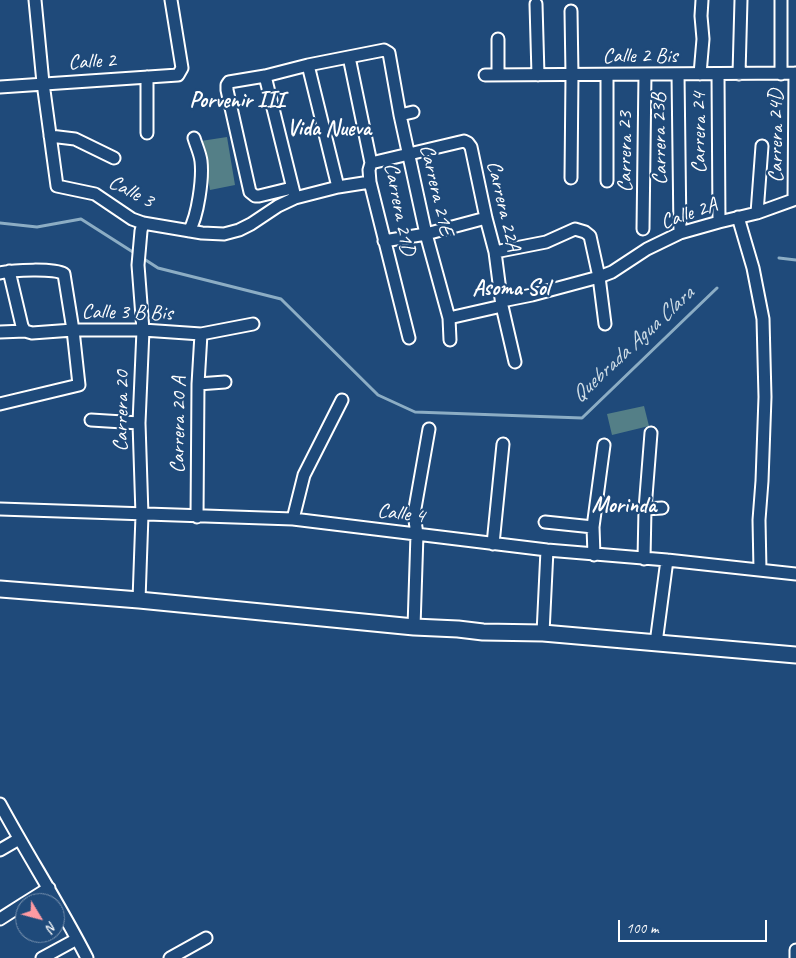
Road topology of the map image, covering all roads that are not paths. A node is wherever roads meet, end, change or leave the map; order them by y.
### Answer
1 (35, 0) edge
2 (171, 0) edge
3 (702, 0) edge
4 (741, 0) edge
5 (781, 0) edge
6 (536, 4) dead end
7 (571, 11) dead end
8 (498, 39) dead end
9 (349, 58) junction
10 (308, 65) junction
11 (538, 74) junction
12 (645, 74) junction
13 (678, 74) junction
14 (700, 74) junction
15 (718, 74) junction
16 (739, 74) junction
17 (781, 74) junction
18 (795, 74) edge
19 (485, 75) dead end
20 (498, 75) junction
21 (572, 75) junction
22 (607, 75) junction
23 (265, 76) junction
24 (147, 77) junction
25 (43, 83) junction
26 (0, 87) edge
27 (413, 112) dead end
28 (400, 116) junction
29 (147, 133) dead end
30 (50, 136) junction
31 (194, 138) dead end
32 (762, 146) dead end
33 (409, 154) junction
34 (114, 158) dead end
35 (371, 162) junction
36 (571, 178) dead end
37 (608, 181) dead end
38 (370, 182) junction
39 (338, 187) junction
40 (294, 193) junction
41 (795, 199) edge
42 (757, 213) junction
43 (738, 217) junction
44 (486, 218) junction
45 (719, 222) junction
46 (142, 227) junction
47 (643, 229) dead end
48 (188, 231) junction
49 (680, 233) junction
50 (426, 234) junction
51 (384, 241) junction
52 (496, 252) junction
53 (5, 272) edge
54 (599, 277) junction
55 (502, 303) junction
56 (449, 318) junction
57 (254, 324) dead end
58 (605, 324) dead end
59 (73, 330) junction
60 (143, 330) junction
61 (25, 331) junction
62 (0, 332) edge
63 (201, 334) junction
64 (409, 338) dead end
65 (450, 340) dead end
66 (515, 362) dead end
67 (225, 382) dead end
68 (198, 384) junction
69 (342, 400) dead end
70 (0, 404) edge
71 (92, 420) dead end
72 (139, 423) junction
73 (429, 428) dead end
74 (651, 434) dead end
75 (503, 444) dead end
76 (604, 445) dead end
77 (662, 508) dead end
78 (645, 509) junction
79 (0, 510) edge
80 (142, 515) junction
81 (197, 517) junction
82 (293, 519) junction
83 (545, 522) dead end
84 (593, 526) junction
85 (417, 534) junction
86 (493, 544) junction
87 (548, 550) junction
88 (594, 555) junction
89 (644, 559) junction
90 (667, 560) junction
91 (760, 570) junction
92 (796, 574) edge
93 (0, 589) edge
94 (139, 600) junction
95 (414, 627) junction
96 (543, 633) junction
97 (656, 643) junction
98 (796, 655) edge
99 (0, 804) edge
100 (19, 839) junction
101 (0, 850) edge
102 (48, 888) junction
103 (40, 893) edge
104 (15, 909) edge
105 (0, 919) edge
106 (206, 938) dead end
107 (77, 939) junction
108 (796, 950) edge
109 (42, 958) edge
110 (87, 958) edge
111 (170, 958) edge
112 (796, 958) edge

1 - 25 street
2 - 24 street, Calle 2
3 - 14 street
4 - 16 street
5 - 17 street
6 - 11 street
7 - 21 street
8 - 20 street
9 - 10 street
9 - 28 street, Carrera 21E
9 - 35 street, Carrera 21D
10 - 23 street
10 - 39 street
11 - 20 street, Calle 2 Bis
11 - 21 street, Calle 2 Bis
12 - 13 street, Calle 2 Bis
12 - 22 street, Calle 2 Bis
12 - 47 street, Carrera 23
13 - 14 street, Calle 2 Bis
13 - 49 street, Carrera 23B
14 - 15 street, Calle 2 Bis
15 - 16 street, Calle 2 Bis
15 - 45 street, Carrera 24
16 - 17 street, Calle 2 Bis
17 - 18 street, Calle 2 Bis
18 - 41 street, Carrera 24D
19 - 20 street, Calle 2 Bis
21 - 22 street, Calle 2 Bis
21 - 36 street
22 - 37 street
23 - 40 street
23 - 40 street
24 - 25 street, Calle 2
24 - 29 street
25 - 26 street, Calle 2
25 - 30 street
27 - 28 street
28 - 33 street, Carrera 21E
30 - 34 street
30 - 46 street, Calle 3
31 - 48 street
32 - 42 street
33 - 35 street
33 - 44 street, Carrera 22A
33 - 50 street, Carrera 21E
35 - 38 street, Carrera 21D
38 - 39 street
38 - 51 street, Carrera 21D
39 - 40 street
40 - 48 street, Calle 3
41 - 42 street, Calle 2A
42 - 43 street, Calle 2A
43 - 45 street, Calle 2A
43 - 91 street
44 - 50 street
44 - 52 street, Carrera 22A
45 - 49 street, Calle 2A
46 - 48 street, Calle 3
46 - 60 street, Carrera 20
49 - 54 street, Calle 2A
50 - 51 street
50 - 56 street, Carrera 21E
51 - 64 street, Carrera 21D
52 - 54 street
52 - 55 street, Carrera 22A
53 - 59 street
53 - 61 street
54 - 55 street, Calle 2A
54 - 58 street
55 - 56 street, Calle 2A
55 - 66 street, Carrera 22A
56 - 65 street, Carrera 21E
57 - 63 street, Calle 3 B Bis
59 - 60 street, Calle 3 B Bis
59 - 61 street, Calle 3 B Bis
59 - 70 street
60 - 63 street, Calle 3 B Bis
60 - 72 street, Carrera 20
61 - 62 street, Calle 3 B Bis
63 - 68 street, Carrera 20 A
67 - 68 street
68 - 81 street, Carrera 20 A
69 - 82 street
71 - 72 street
72 - 80 street, Carrera 20
73 - 85 street
74 - 78 street
75 - 86 street
76 - 84 street
77 - 78 street
78 - 89 street
79 - 80 street, Calle 4
80 - 81 street, Calle 4
80 - 94 street, Carrera 20
81 - 82 street, Calle 4
82 - 85 street, Calle 4
83 - 84 street
84 - 88 street
85 - 86 street, Calle 4
85 - 95 street
86 - 87 street, Calle 4
87 - 88 street, Calle 4
87 - 96 street
88 - 89 street, Calle 4
89 - 90 street, Calle 4
90 - 91 street, Calle 4
90 - 97 street
91 - 92 street, Calle 4
93 - 94 street
94 - 95 street
95 - 96 street
96 - 97 street
97 - 98 street
99 - 100 street
100 - 101 street
100 - 102 street
102 - 103 street
102 - 107 street
104 - 105 street
106 - 111 street
107 - 109 street
107 - 110 street
108 - 112 street

